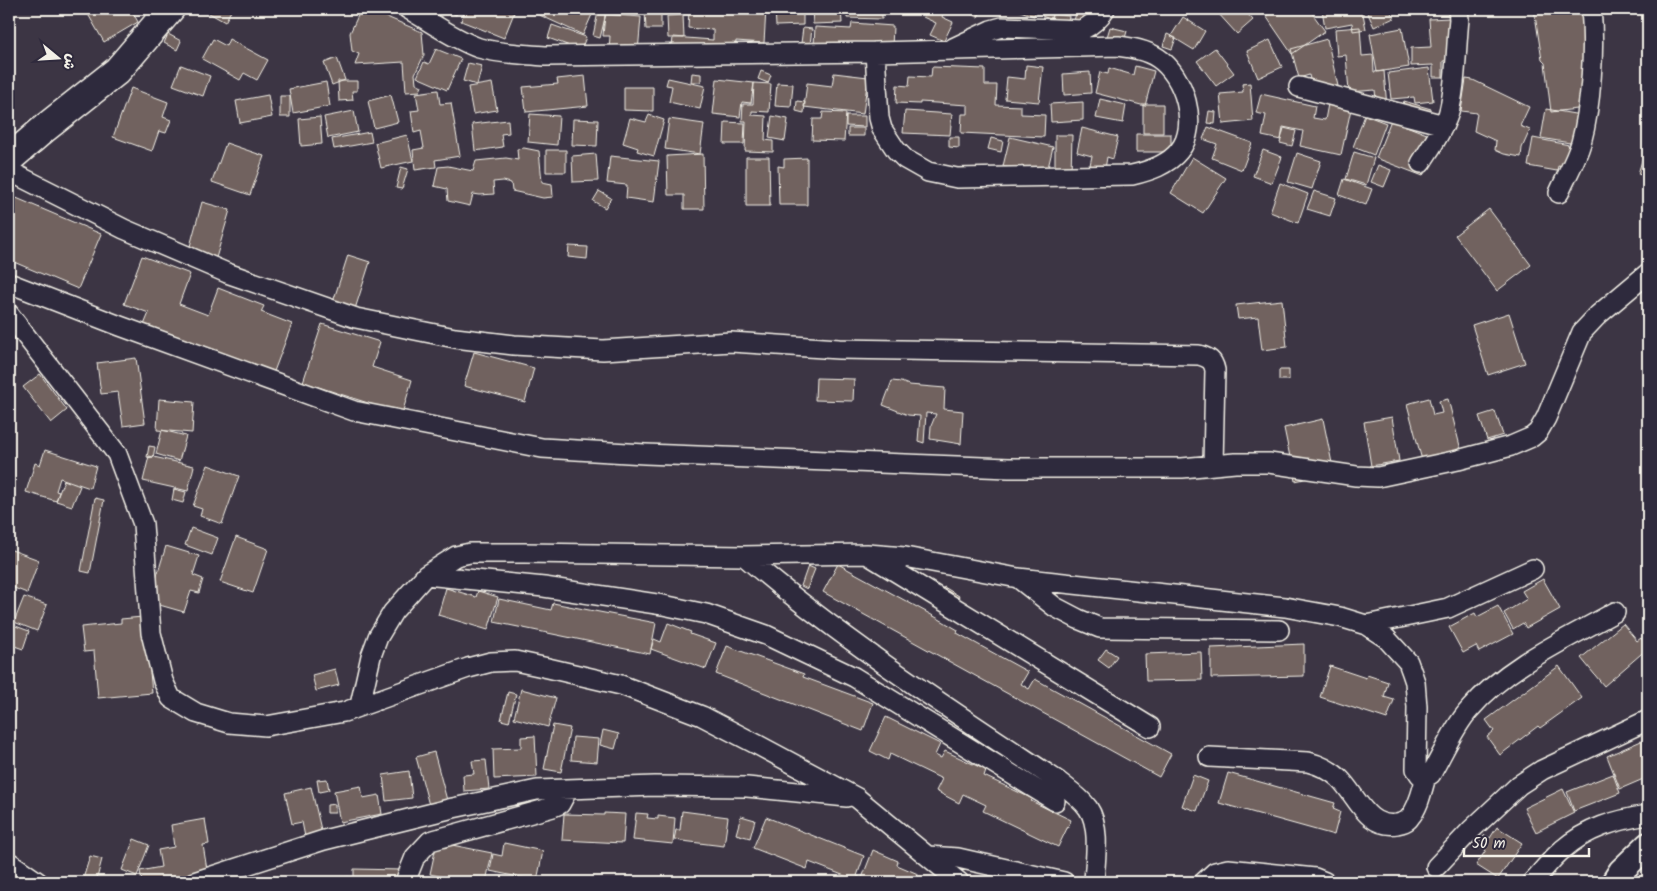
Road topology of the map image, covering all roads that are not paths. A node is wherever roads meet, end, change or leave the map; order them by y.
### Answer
1 (170, 9) edge
2 (408, 9) edge
3 (1105, 9) edge
4 (1458, 9) edge
5 (1591, 9) edge
6 (948, 50) junction
7 (875, 52) junction
8 (1300, 87) dead end
9 (1444, 125) junction
10 (9, 159) edge
11 (1421, 163) dead end
12 (9, 172) edge
13 (1559, 193) dead end
14 (1648, 273) edge
15 (9, 282) edge
16 (9, 314) edge
17 (1213, 465) junction
18 (866, 554) junction
19 (744, 556) junction
20 (1532, 569) dead end
21 (426, 575) junction
22 (1018, 578) junction
23 (1615, 612) dead end
24 (1366, 625) junction
25 (1279, 630) dead end
26 (360, 705) junction
27 (1648, 720) edge
28 (1150, 727) dead end
29 (1209, 756) dead end
30 (1426, 777) junction
31 (568, 789) junction
32 (857, 798) junction
33 (1055, 801) dead end
34 (1648, 815) edge
35 (1648, 846) edge
36 (928, 856) junction
37 (9, 862) edge
38 (1436, 867) dead end
39 (38, 882) edge
40 (194, 882) edge
41 (405, 882) edge
42 (959, 882) edge
43 (1064, 882) edge
44 (1094, 882) edge
45 (1204, 882) edge
46 (1325, 882) edge
47 (1532, 882) edge
48 (1614, 882) edge

1 - 10 main road
2 - 7 street
3 - 6 street
4 - 9 street
5 - 13 street
6 - 7 street
6 - 7 street
8 - 9 street
9 - 11 street
12 - 17 street
14 - 17 street
15 - 17 street
16 - 26 street
18 - 19 street
18 - 22 street
18 - 28 street
19 - 21 street
19 - 44 street
20 - 24 street
21 - 26 street
21 - 33 street
22 - 24 street
22 - 25 street
23 - 30 street
24 - 30 street
26 - 32 street
27 - 38 street
29 - 30 street
31 - 32 street
31 - 40 street
31 - 41 street
32 - 36 street
34 - 47 street
35 - 48 street
36 - 42 street
36 - 43 street
37 - 39 street
45 - 46 street

